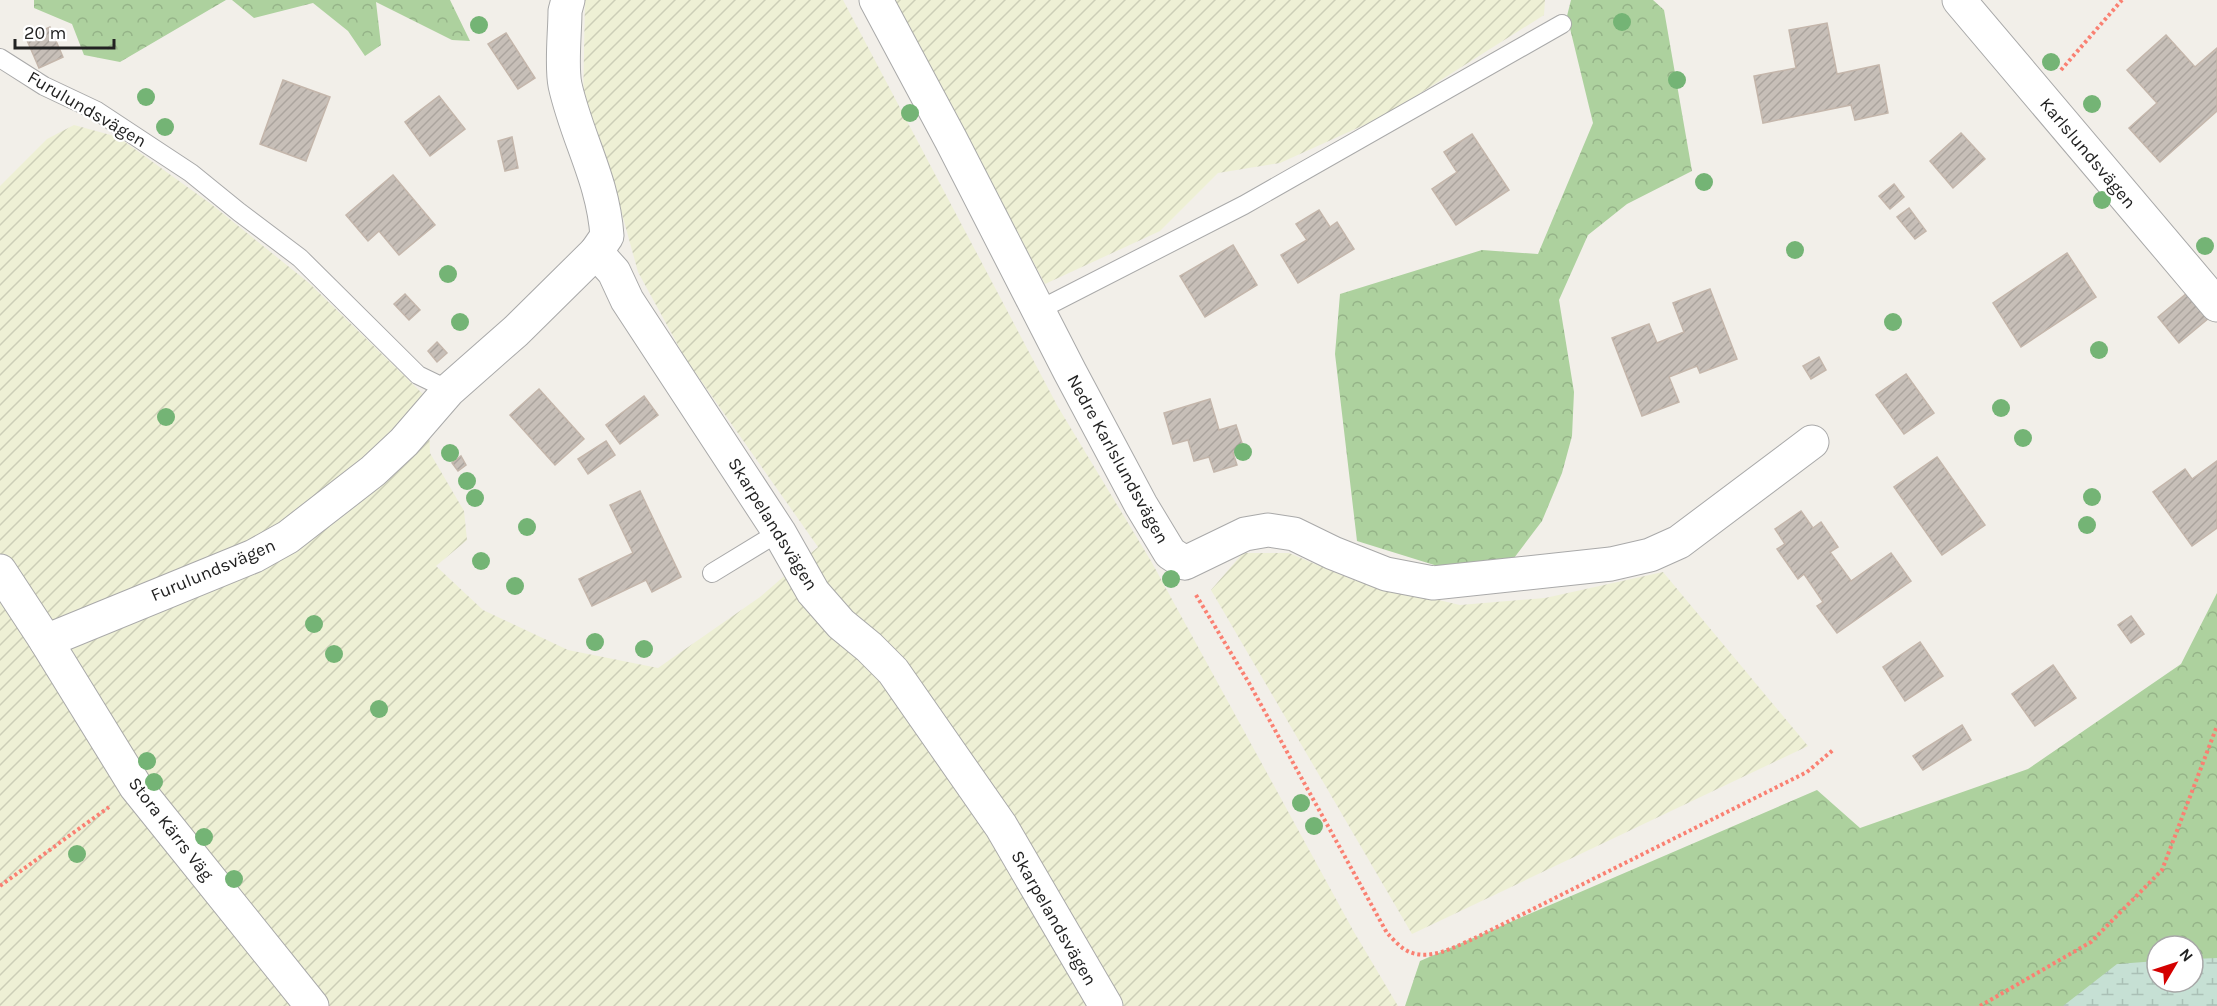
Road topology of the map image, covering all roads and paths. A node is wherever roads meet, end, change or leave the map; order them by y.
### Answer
1 (568, 0) edge
2 (876, 0) edge
3 (1959, 0) edge
4 (2122, 0) edge
5 (1562, 24) dead end
6 (0, 58) edge
7 (2034, 89) junction
8 (596, 252) junction
9 (2217, 304) edge
10 (1039, 310) junction
11 (449, 390) junction
12 (1812, 442) dead end
13 (779, 532) junction
14 (1185, 563) junction
15 (0, 572) edge
16 (712, 573) dead end
17 (46, 641) junction
18 (2217, 726) edge
19 (1833, 750) dead end
20 (136, 787) junction
21 (0, 886) edge
22 (312, 1006) edge
23 (1106, 1006) edge
24 (1980, 1006) edge

1 - 8 street
2 - 10 street, Nedre Karlslundsvägen
3 - 7 street, Karlslundsvägen
4 - 7 path
5 - 10 lane
6 - 11 lane, Furulundsvägen
7 - 9 street, Karlslundsvägen
8 - 11 street, Furulundsvägen
8 - 13 street, Skarpelandsvägen
10 - 14 street, Nedre Karlslundsvägen
11 - 17 street, Furulundsvägen
12 - 14 street
13 - 16 lane
13 - 23 street, Skarpelandsvägen
14 - 19 path
15 - 17 street
17 - 20 street, Stora Kärrs Väg
18 - 24 path
20 - 21 path
20 - 22 street, Stora Kärrs Väg

